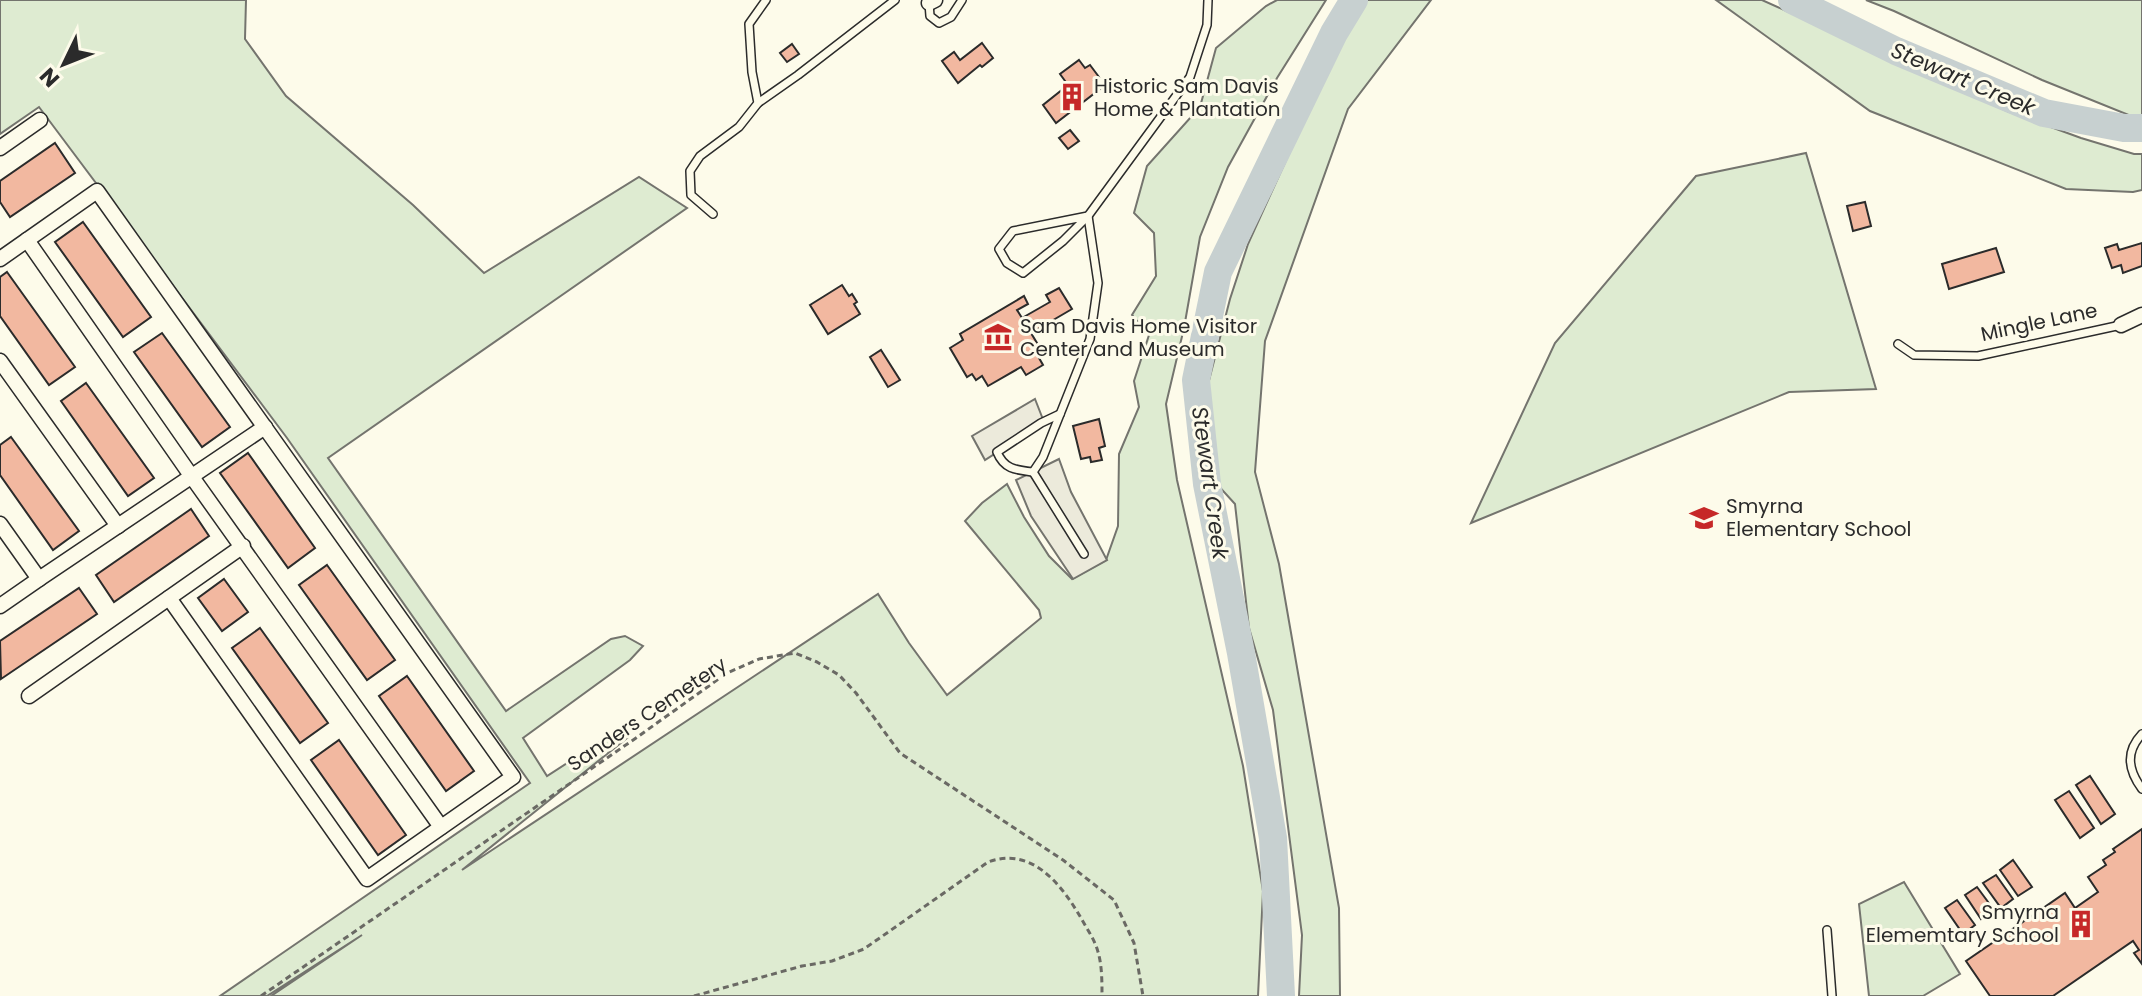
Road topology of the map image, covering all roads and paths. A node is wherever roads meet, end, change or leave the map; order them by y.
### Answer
1 (766, 0) edge
2 (895, 0) edge
3 (962, 0) edge
4 (1208, 0) edge
5 (932, 2) edge
6 (758, 103) junction
7 (40, 120) dead end
8 (0, 148) edge
9 (713, 214) dead end
10 (1088, 216) junction
11 (27, 240) junction
12 (0, 259) edge
13 (2142, 315) edge
14 (2121, 325) joint
15 (1898, 344) dead end
16 (0, 361) edge
17 (1061, 414) junction
18 (265, 427) junction
19 (1033, 472) junction
20 (192, 477) junction
21 (0, 524) edge
22 (118, 526) junction
23 (243, 546) junction
24 (1084, 554) dead end
25 (39, 579) junction
26 (169, 598) junction
27 (0, 606) edge
28 (29, 696) dead end
29 (2142, 734) edge
30 (2142, 789) edge
31 (441, 827) junction
32 (1827, 930) dead end
33 (261, 996) edge
34 (694, 996) edge
35 (1102, 996) edge
36 (1143, 996) edge
37 (1832, 996) edge

1 - 6 lane
2 - 6 lane
3 - 5 lane
4 - 10 lane
6 - 9 lane
7 - 8 street
10 - 10 lane
10 - 17 lane
11 - 12 street
11 - 18 street
11 - 20 street
13 - 14 street, Mingle Lane
14 - 15 lane, Mingle Lane
16 - 22 street
17 - 19 lane
17 - 19 lane
18 - 20 street
18 - 31 street
19 - 24 lane
20 - 22 street
20 - 23 street
21 - 25 street
22 - 25 street
23 - 26 street
23 - 31 street
25 - 27 street
26 - 28 street
26 - 31 street
29 - 30 lane
32 - 37 lane
33 - 36 path, Sanders Cemetery
34 - 35 path

